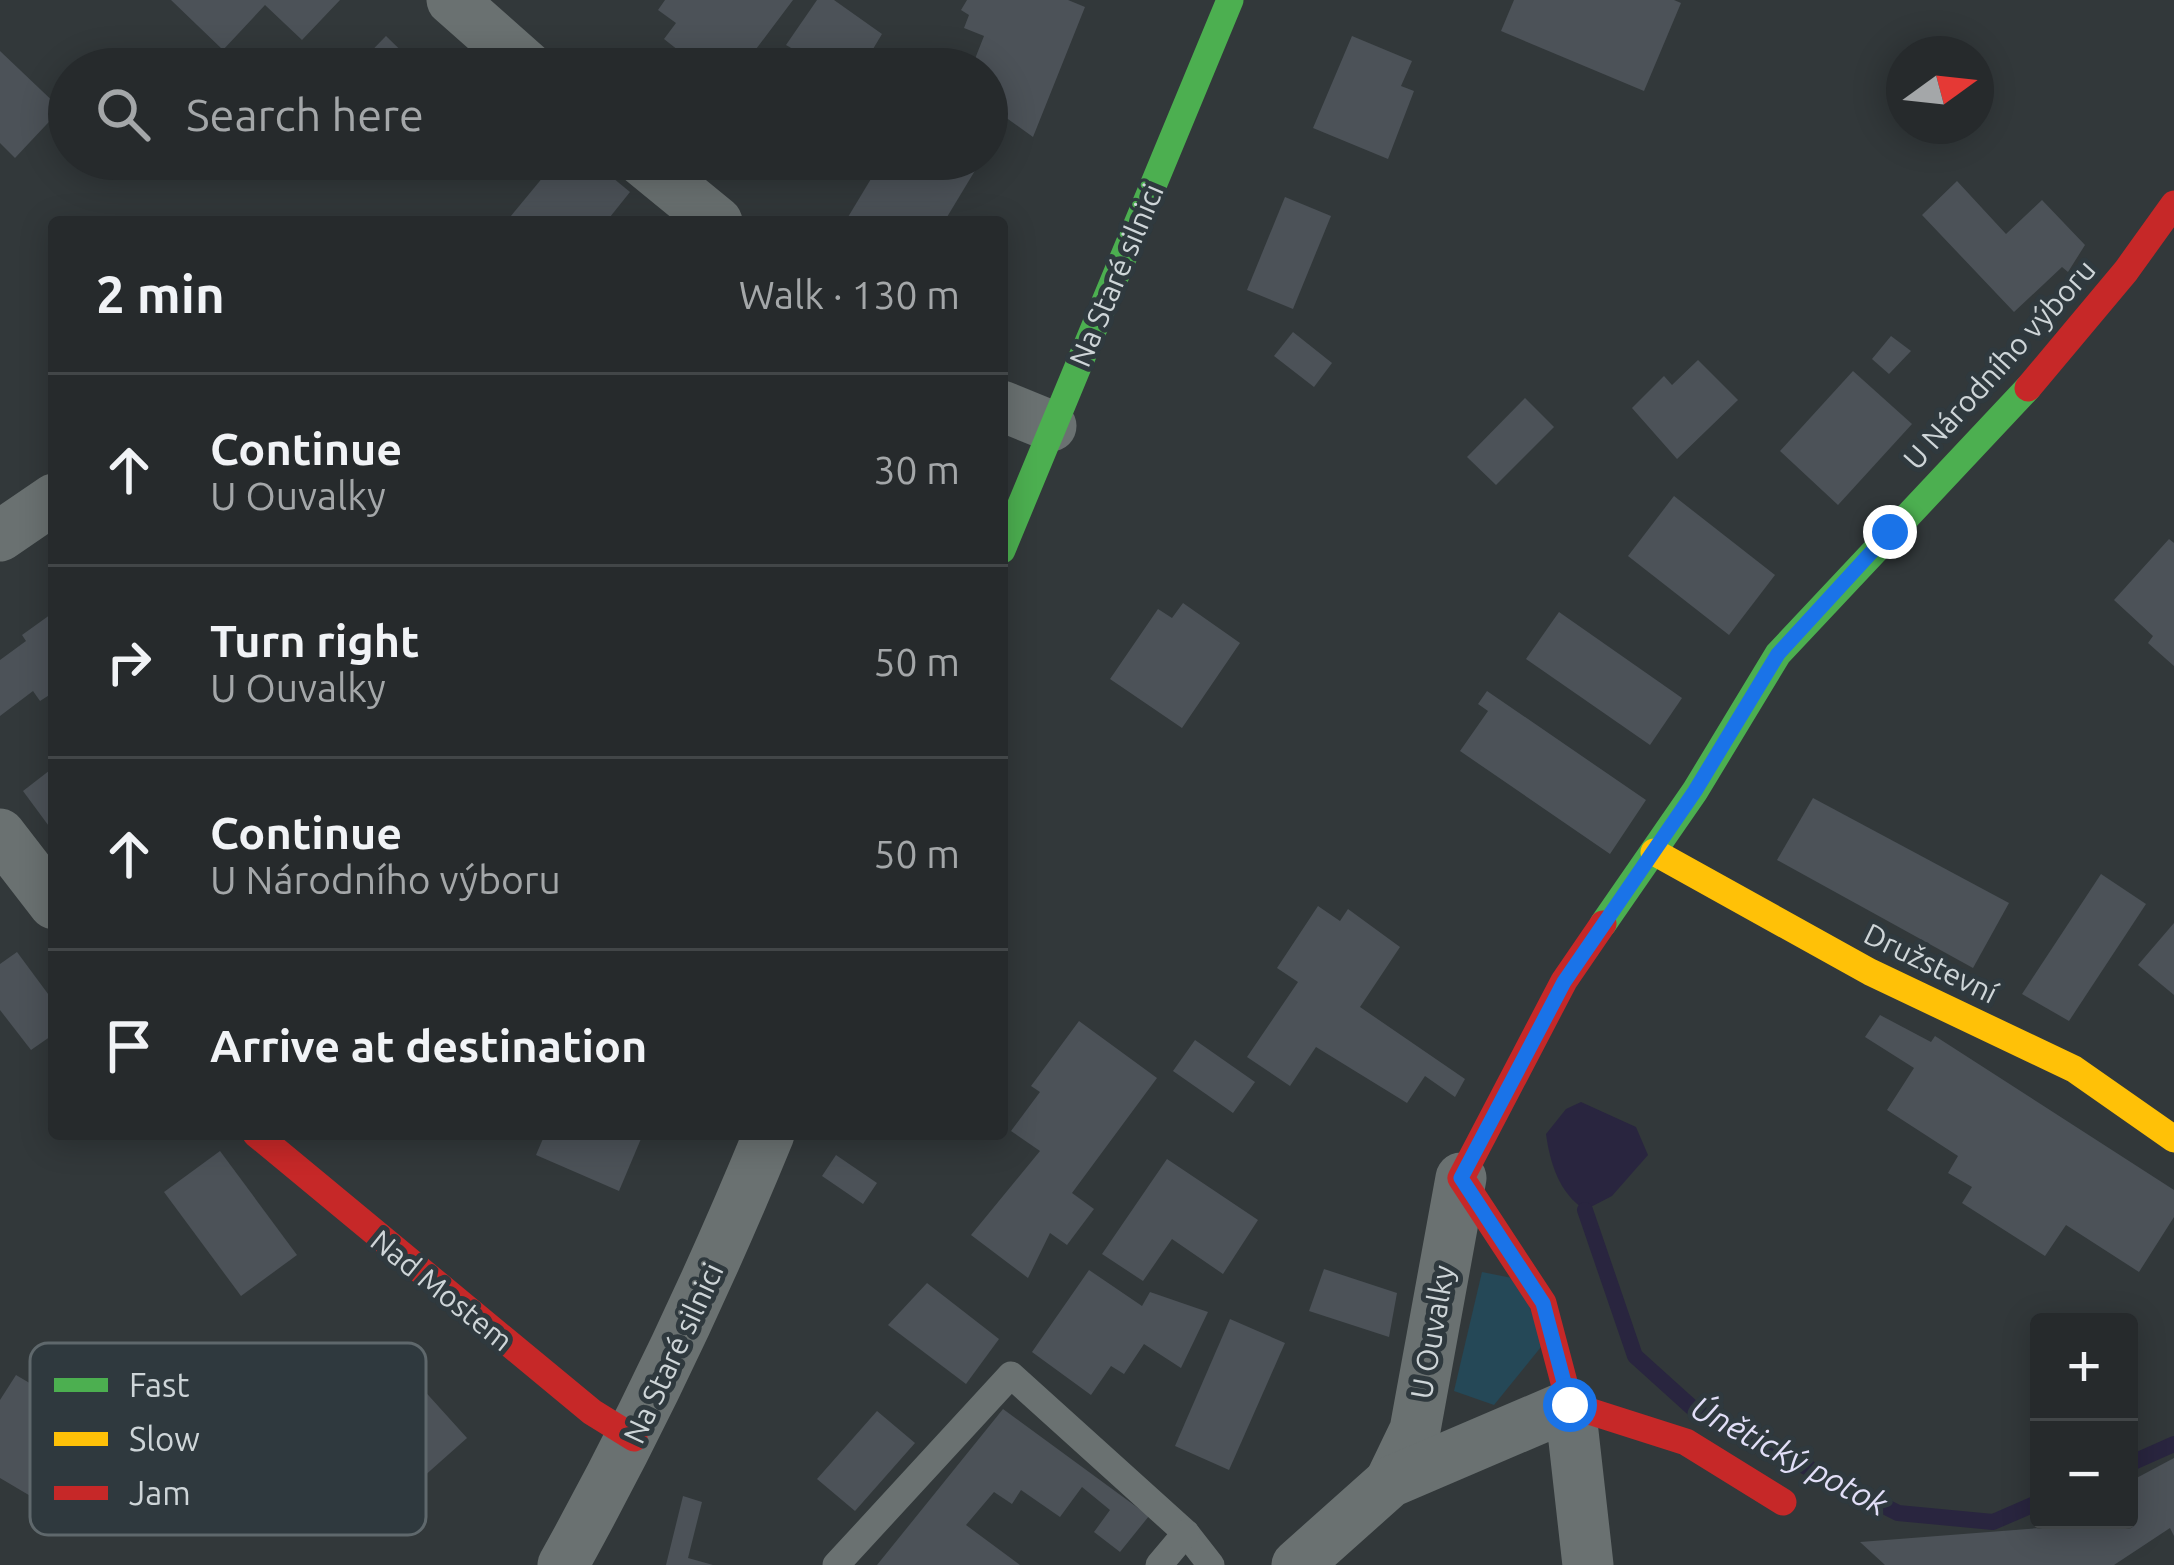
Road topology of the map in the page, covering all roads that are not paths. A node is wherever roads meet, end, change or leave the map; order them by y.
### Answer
1 (452, 0) edge
2 (1230, 0) edge
3 (506, 48) edge
4 (666, 180) edge
5 (2174, 205) edge
6 (711, 216) edge
7 (1008, 408) edge
8 (1051, 426) junction
9 (48, 503) edge
10 (1008, 535) edge
11 (0, 536) edge
12 (0, 834) edge
13 (1654, 852) junction
14 (48, 896) edge
15 (2174, 1139) edge
16 (263, 1140) edge
17 (767, 1140) edge
18 (1461, 1178) junction
19 (1570, 1405) junction
20 (634, 1438) junction
21 (1390, 1483) junction
22 (1783, 1502) dead end
23 (1186, 1533) junction
24 (563, 1565) edge
25 (836, 1565) edge
26 (1160, 1565) edge
27 (1211, 1565) edge
28 (1297, 1565) edge
29 (1588, 1565) edge

1 - 3 street
2 - 8 street, Na Staré silnici
4 - 6 street
5 - 13 street, U Národního výboru
7 - 8 street
8 - 10 street, Na Staré silnici
9 - 11 street
12 - 14 street
13 - 15 street, Družstevní
13 - 18 street, U Ouvalky
16 - 20 street, Nad Mostem
17 - 20 street, Na Staré silnici
18 - 19 street
18 - 21 street, U Ouvalky
19 - 21 street, U Ouvalky
19 - 22 street
19 - 29 street
20 - 24 street, Na Staré silnici
21 - 28 street, U Ouvalky
23 - 25 lane
23 - 26 lane
23 - 27 lane

